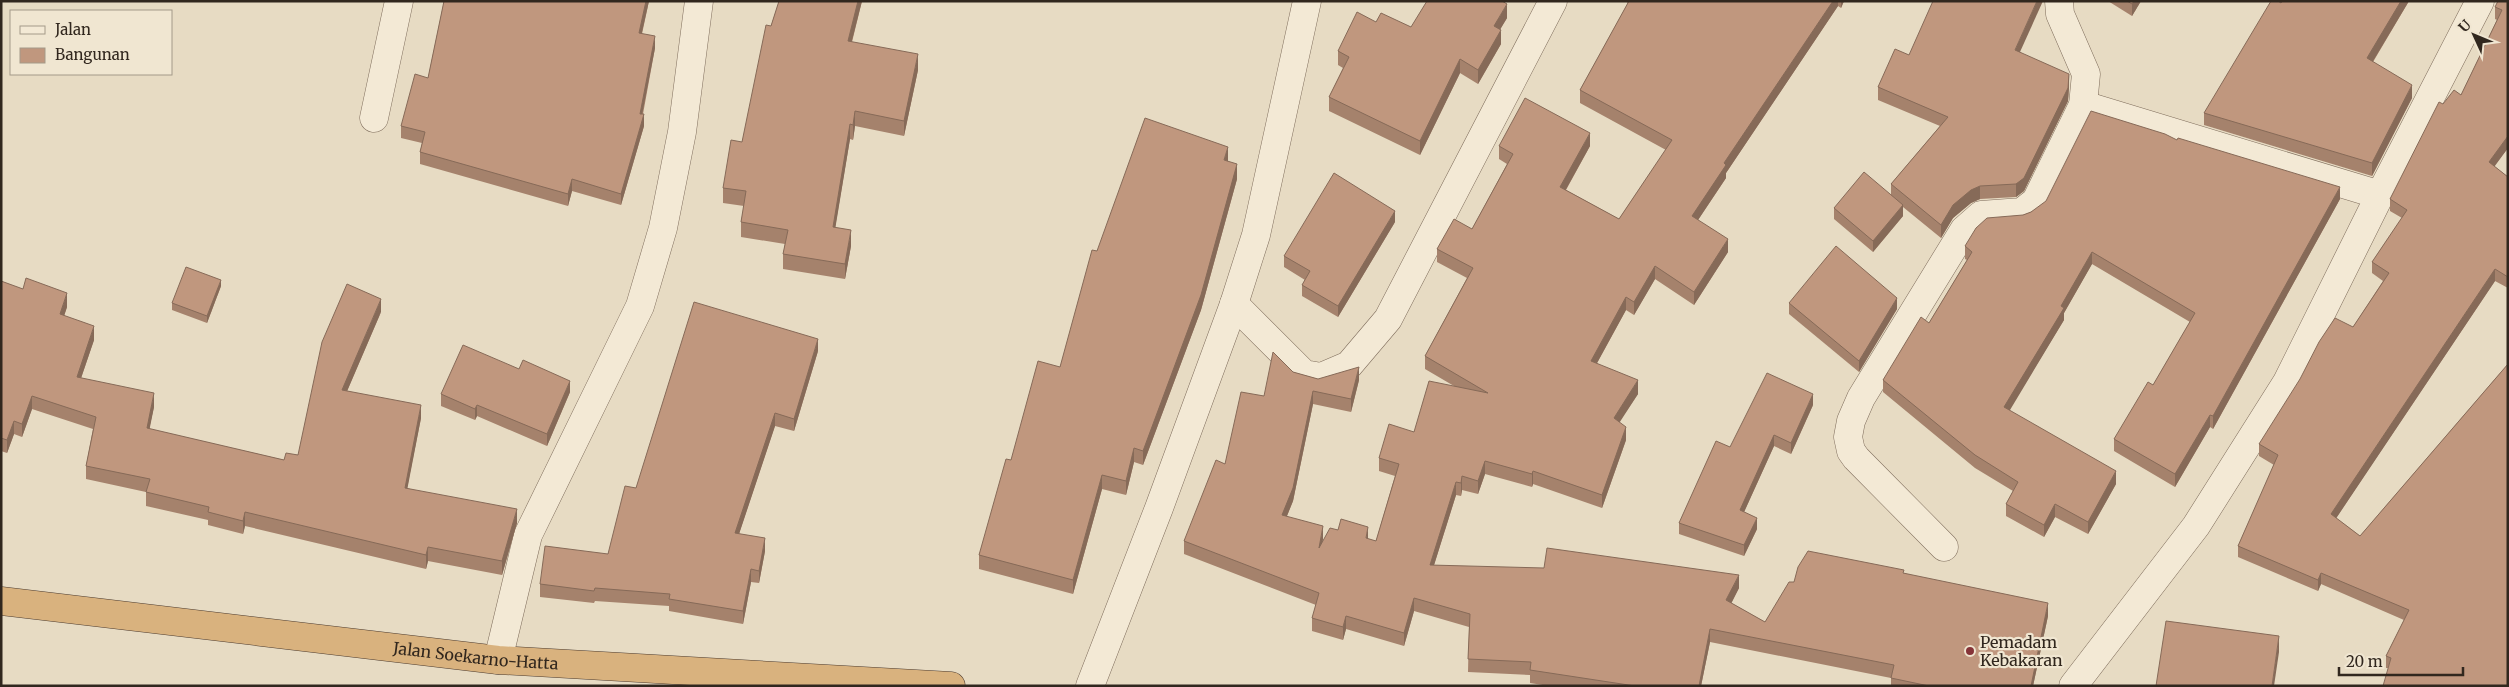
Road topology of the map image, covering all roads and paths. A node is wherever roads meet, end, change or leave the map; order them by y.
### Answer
1 (399, 1) edge
2 (699, 1) edge
3 (1307, 1) edge
4 (1553, 1) edge
5 (2059, 1) edge
6 (2480, 1) edge
7 (2083, 105) junction
8 (374, 118) dead end
9 (2380, 195) junction
10 (1234, 304) junction
11 (1944, 547) dead end
12 (1, 601) edge
13 (498, 660) junction
14 (951, 686) edge
15 (1090, 686) edge
16 (2073, 686) edge

1 - 8 street
2 - 13 street
3 - 10 street
4 - 10 street
5 - 7 street
6 - 9 street
7 - 9 street
7 - 11 street
9 - 16 street
10 - 15 street
12 - 13 highway, Jalan Soekarno-Hatta
13 - 14 highway, Jalan Soekarno-Hatta

